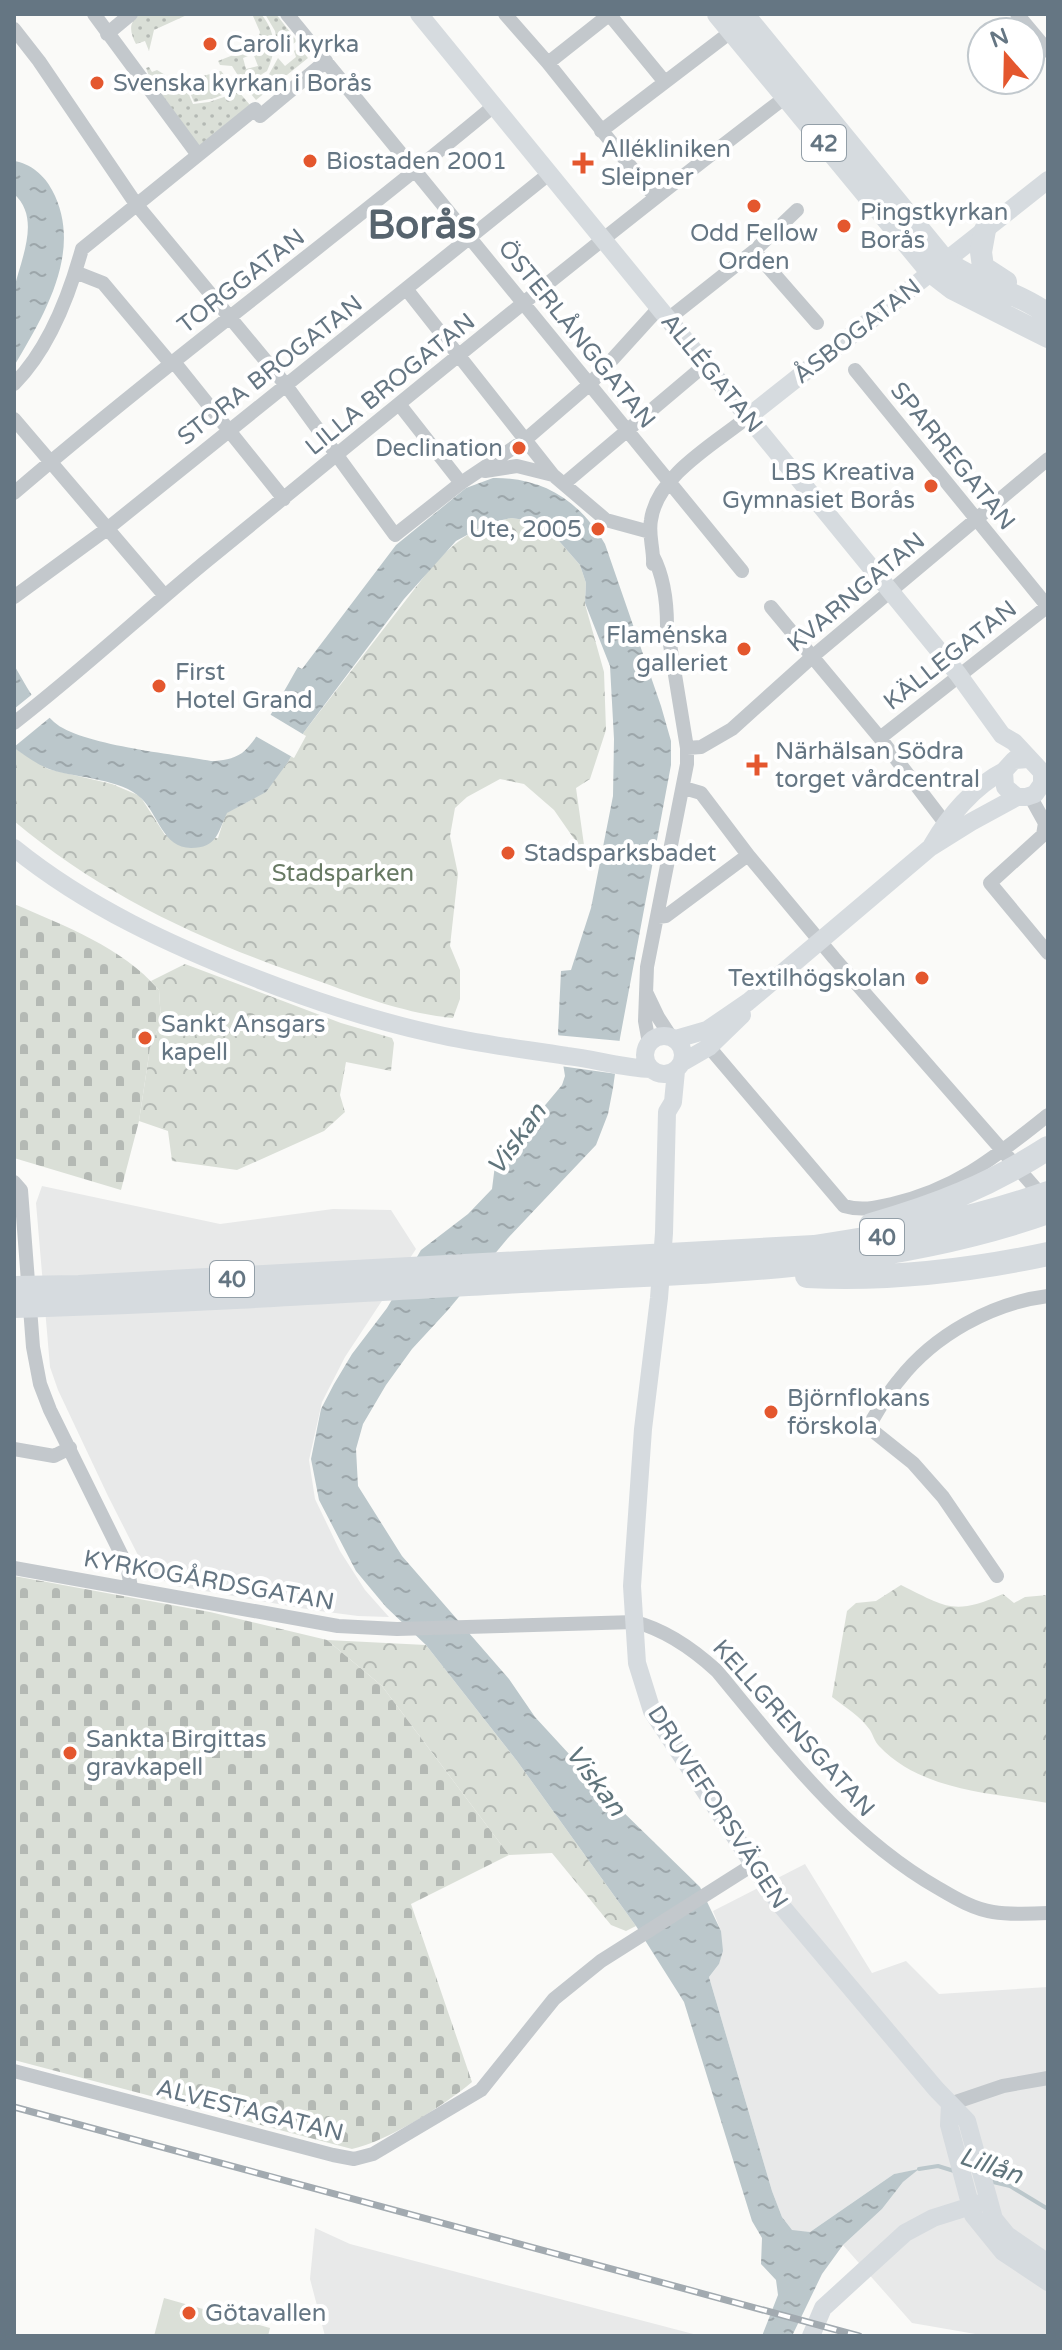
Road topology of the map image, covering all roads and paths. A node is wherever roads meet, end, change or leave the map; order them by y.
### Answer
1 (94, 14) edge
2 (131, 14) edge
3 (287, 14) edge
4 (419, 14) edge
5 (505, 14) edge
6 (610, 14) edge
7 (1017, 14) edge
8 (739, 18) edge
9 (14, 29) edge
10 (107, 34) junction
11 (1048, 51) edge
12 (326, 61) junction
13 (548, 63) junction
14 (664, 81) junction
15 (793, 92) junction
16 (495, 105) junction
17 (601, 131) junction
18 (198, 155) junction
19 (416, 171) junction
20 (550, 173) junction
21 (1048, 180) edge
22 (655, 197) junction
23 (136, 204) junction
24 (797, 210) dead end
25 (985, 230) junction
26 (471, 238) junction
27 (602, 239) junction
28 (754, 251) junction
29 (938, 267) junction
30 (75, 272) junction
31 (407, 290) junction
32 (1028, 301) junction
33 (524, 303) junction
34 (663, 313) junction
35 (1048, 314) edge
36 (231, 315) junction
37 (817, 323) dead end
38 (1048, 337) edge
39 (459, 356) junction
40 (173, 363) junction
41 (706, 364) junction
42 (855, 370) dead end
43 (14, 384) edge
44 (285, 384) junction
45 (590, 384) junction
46 (399, 404) junction
47 (749, 416) junction
48 (14, 419) edge
49 (626, 429) junction
50 (226, 431) junction
51 (528, 437) junction
52 (337, 455) junction
53 (1048, 459) edge
54 (50, 462) junction
55 (477, 474) junction
56 (559, 479) junction
57 (461, 483) junction
58 (668, 483) junction
59 (14, 493) edge
60 (284, 499) junction
61 (977, 519) junction
62 (107, 529) junction
63 (650, 532) junction
64 (742, 571) dead end
65 (891, 591) junction
66 (165, 596) junction
67 (14, 597) edge
68 (1048, 606) edge
69 (771, 607) dead end
70 (812, 657) junction
71 (958, 674) junction
72 (14, 723) edge
73 (1002, 735) junction
74 (880, 738) junction
75 (687, 748) junction
76 (1037, 760) edge
77 (1006, 768) junction
78 (684, 788) junction
79 (1033, 795) edge
80 (945, 823) junction
81 (931, 847) junction
82 (14, 848) edge
83 (748, 855) junction
84 (658, 917) junction
85 (820, 941) junction
86 (1048, 953) edge
87 (645, 990) junction
88 (748, 1002) junction
89 (673, 1038) junction
90 (648, 1045) junction
91 (713, 1053) junction
92 (611, 1062) junction
93 (679, 1066) junction
94 (652, 1070) junction
95 (667, 1112) junction
96 (1048, 1115) edge
97 (1048, 1148) edge
98 (1002, 1151) junction
99 (970, 1175) junction
100 (18, 1186) edge
101 (1038, 1187) edge
102 (1048, 1202) edge
103 (1048, 1212) edge
104 (1048, 1254) edge
105 (716, 1262) junction
106 (492, 1274) junction
107 (14, 1288) edge
108 (80, 1295) junction
109 (1048, 1296) edge
110 (14, 1306) edge
111 (14, 1318) edge
112 (70, 1448) junction
113 (14, 1449) edge
114 (14, 1568) edge
115 (997, 1576) dead end
116 (131, 1587) junction
117 (635, 1622) junction
118 (754, 1864) junction
119 (1048, 1913) edge
120 (14, 2071) edge
121 (1048, 2078) edge
122 (950, 2104) junction
123 (976, 2196) junction
124 (1048, 2263) edge
125 (1048, 2282) edge
126 (811, 2336) edge

1 - 10 street
2 - 10 street
3 - 12 street, ÖSTERLÅNGGATAN
4 - 16 street, ALLÉGATAN
5 - 13 street
6 - 13 street
6 - 14 street
7 - 11 street
8 - 14 street
8 - 15 main road, 42
9 - 23 street
10 - 18 street
12 - 18 street
12 - 19 street, ÖSTERLÅNGGATAN
13 - 17 street
14 - 17 street
15 - 22 street, LILLA BROGATAN
15 - 29 main road, 42
16 - 19 street, TORGGATAN
16 - 20 street, ALLÉGATAN
17 - 22 street
18 - 23 street
19 - 26 street, ÖSTERLÅNGGATAN
19 - 36 street, TORGGATAN
20 - 26 street, STORA BROGATAN
20 - 27 street, ALLÉGATAN
21 - 25 street, ÅSBOGATAN
22 - 27 street, LILLA BROGATAN
23 - 30 street
23 - 36 street
24 - 28 street
25 - 29 street, ÅSBOGATAN
25 - 32 main road
26 - 31 street, STORA BROGATAN
26 - 33 street, ÖSTERLÅNGGATAN
27 - 33 street, LILLA BROGATAN
27 - 34 street, ALLÉGATAN
28 - 34 street
28 - 37 street
29 - 32 main road, 42
29 - 38 main road, 42
29 - 47 street, ÅSBOGATAN
30 - 40 street
30 - 43 street
31 - 39 street
31 - 44 street, STORA BROGATAN
32 - 35 main road, 42
33 - 39 street, LILLA BROGATAN
33 - 45 street, ÖSTERLÅNGGATAN
34 - 41 street, ALLÉGATAN
34 - 45 street
36 - 40 street, TORGGATAN
36 - 44 street
39 - 46 street, LILLA BROGATAN
39 - 51 street
40 - 50 street
40 - 54 street, TORGGATAN
41 - 47 street, ALLÉGATAN
41 - 49 street
42 - 61 street, SPARREGATAN
44 - 50 street, STORA BROGATAN
44 - 52 street
45 - 49 street, ÖSTERLÅNGGATAN
45 - 51 street
46 - 52 street, LILLA BROGATAN
46 - 57 street
47 - 58 street, ÅSBOGATAN
47 - 65 street, ALLÉGATAN
48 - 54 street
49 - 56 street
49 - 58 street, ÖSTERLÅNGGATAN
50 - 60 street
50 - 62 street, STORA BROGATAN
51 - 55 street
51 - 56 street
52 - 57 street
52 - 60 street, LILLA BROGATAN
53 - 61 street, KVARNGATAN
54 - 59 street, TORGGATAN
54 - 62 street
55 - 56 street
55 - 57 street
56 - 63 street
58 - 63 street
58 - 64 street, ÖSTERLÅNGGATAN
60 - 66 street, LILLA BROGATAN
61 - 65 street, KVARNGATAN
61 - 68 street, SPARREGATAN
62 - 66 street
62 - 67 street, STORA BROGATAN
63 - 75 street
65 - 70 street, KVARNGATAN
65 - 71 street, ALLÉGATAN
66 - 72 street, LILLA BROGATAN
68 - 71 street, KÄLLEGATAN
69 - 70 street
70 - 74 street
70 - 75 street, KVARNGATAN
71 - 73 street, ALLÉGATAN
71 - 74 street, KÄLLEGATAN
73 - 76 street, ALLÉGATAN
73 - 77 street, ALLÉGATAN
74 - 80 street
75 - 78 street
76 - 77 street
76 - 79 street
77 - 79 street
77 - 80 street
78 - 83 street
78 - 84 street
79 - 81 street
79 - 86 street
80 - 81 street
81 - 85 street
82 - 92 street
83 - 84 street
83 - 85 street
84 - 87 street
85 - 88 street
85 - 98 street
87 - 89 street
87 - 90 street
88 - 89 street
88 - 91 street
89 - 90 street
89 - 93 street
90 - 92 street
90 - 94 street
91 - 93 street
91 - 99 street
92 - 94 street
93 - 94 street
93 - 95 street, DRUVEFORSVÄGEN
94 - 95 street, DRUVEFORSVÄGEN
95 - 117 street, DRUVEFORSVÄGEN
96 - 98 street
97 - 105 highway
98 - 99 street
98 - 101 street
99 - 101 street
100 - 112 street
101 - 102 street
101 - 105 highway, 40
103 - 105 highway, 40
104 - 105 highway
105 - 106 highway, 40
105 - 106 highway, 40
106 - 108 highway, 40
107 - 108 highway, 40
108 - 110 highway, 40
108 - 111 highway
109 - 115 street
112 - 113 street
112 - 116 street
114 - 116 street, KYRKOGÅRDSGATAN
116 - 117 street, KYRKOGÅRDSGATAN
117 - 118 street, DRUVEFORSVÄGEN
117 - 119 street, KELLGRENSGATAN
118 - 120 street, ALVESTAGATAN
118 - 122 street, DRUVEFORSVÄGEN
121 - 122 street
122 - 123 street, DRUVEFORSVÄGEN
123 - 124 street
123 - 125 street
123 - 126 street

